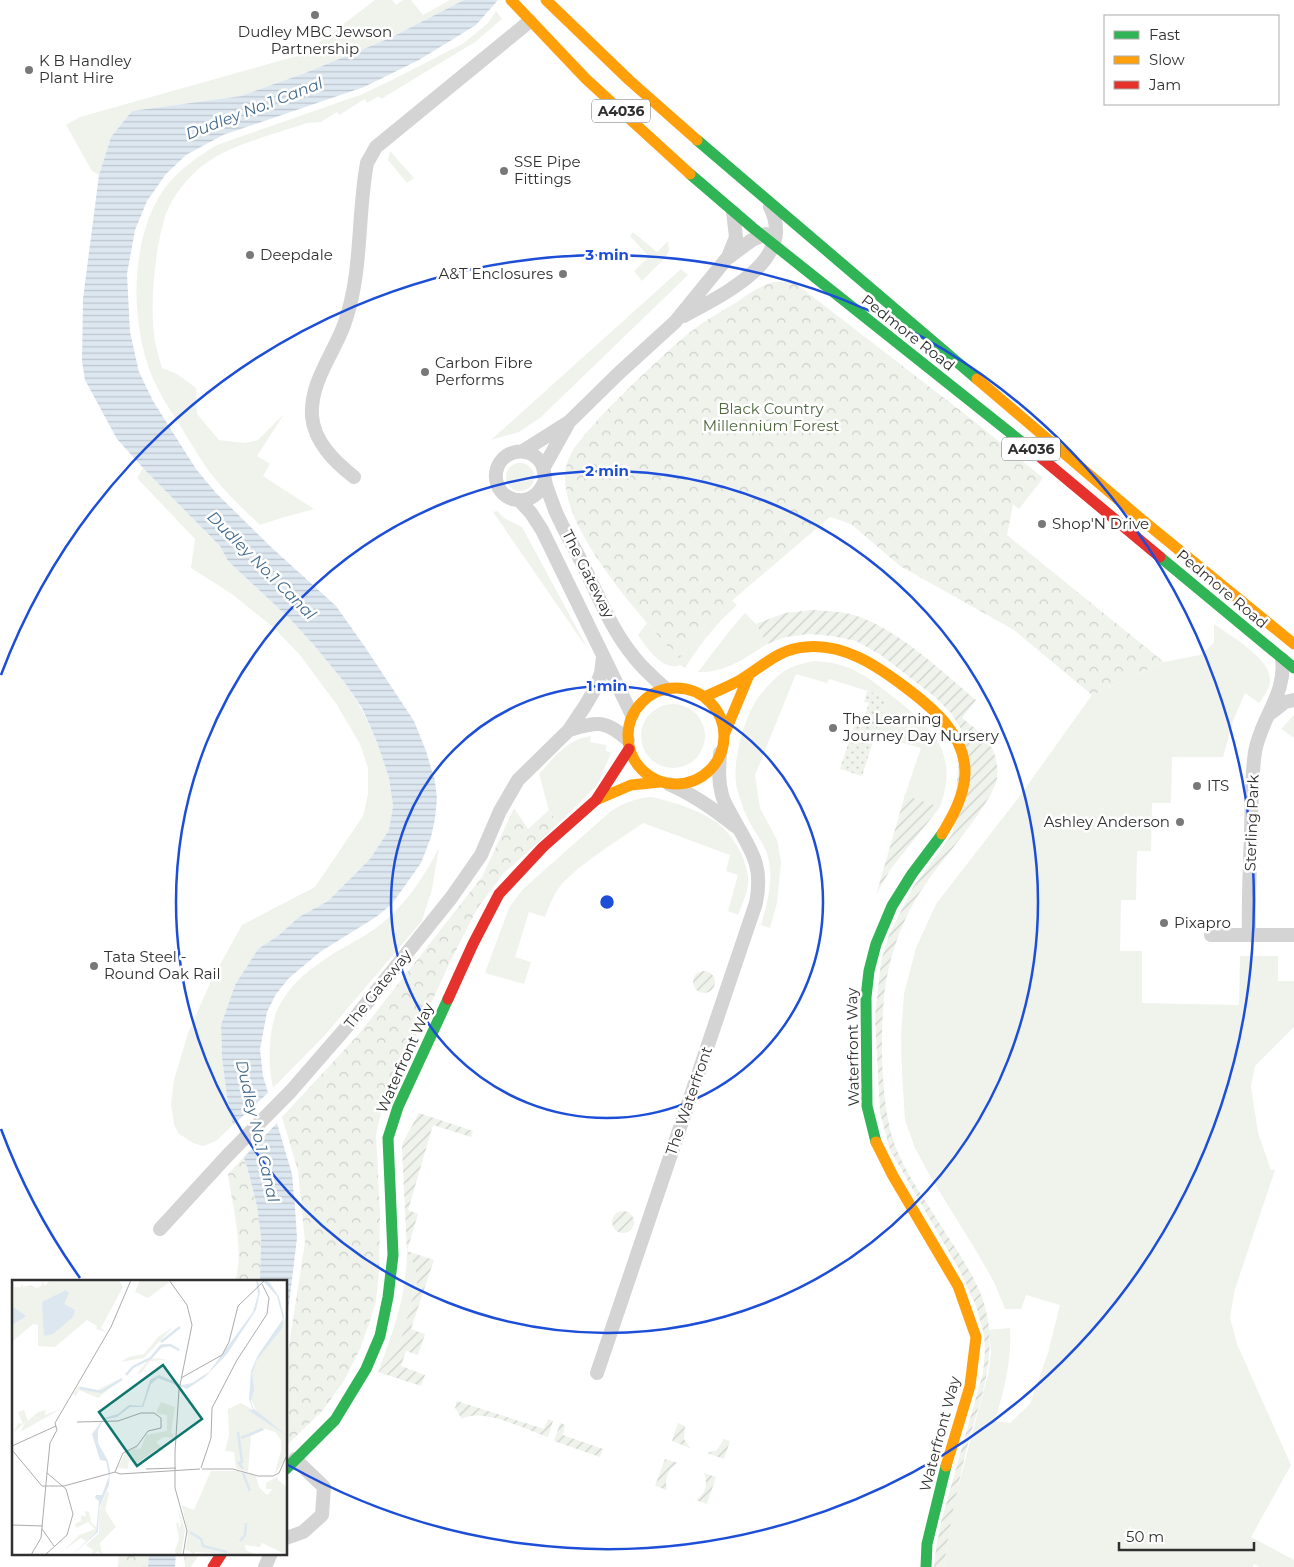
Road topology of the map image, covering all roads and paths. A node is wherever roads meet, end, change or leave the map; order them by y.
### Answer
1 (546, 0) edge
2 (514, 3) edge
3 (530, 21) junction
4 (767, 201) junction
5 (732, 209) junction
6 (801, 230) junction
7 (771, 236) junction
8 (728, 257) junction
9 (796, 263) junction
10 (756, 272) junction
11 (675, 322) junction
12 (570, 422) junction
13 (523, 451) junction
14 (545, 474) junction
15 (354, 477) dead end
16 (519, 500) junction
17 (1294, 644) edge
18 (603, 657) junction
19 (1282, 659) junction
20 (1294, 668) edge
21 (749, 675) junction
22 (666, 689) junction
23 (704, 697) junction
24 (1294, 700) edge
25 (1270, 714) junction
26 (632, 715) junction
27 (569, 730) junction
28 (724, 735) junction
29 (629, 745) junction
30 (720, 753) junction
31 (665, 783) junction
32 (596, 800) junction
33 (739, 829) junction
34 (1211, 934) dead end
35 (1249, 935) junction
36 (1294, 935) edge
37 (160, 1229) dead end
38 (597, 1373) dead end
39 (291, 1464) edge
40 (288, 1537) edge
41 (221, 1554) edge
42 (270, 1554) edge
43 (212, 1567) edge
44 (264, 1567) edge
45 (926, 1567) edge

1 - 4 main road, Pedmore Road / A4036
2 - 3 main road, Pedmore Road / A4036
3 - 5 main road, Pedmore Road / A4036
3 - 15 street
4 - 6 main road, Pedmore Road / A4036
4 - 7 street
5 - 7 main road, Pedmore Road / A4036
5 - 8 street, The Gateway
6 - 7 street
6 - 17 main road, Pedmore Road / A4036
7 - 8 street, The Gateway
7 - 9 main road, Pedmore Road / A4036
7 - 10 street, The Gateway
8 - 11 street, The Gateway
9 - 10 street, The Gateway
9 - 19 main road, Pedmore Road / A4036
10 - 11 street, The Gateway
11 - 12 street, The Gateway
12 - 13 street, The Gateway
12 - 14 street, The Gateway
13 - 14 street
13 - 16 street, The Gateway
14 - 16 street, The Gateway
14 - 22 street, The Gateway
16 - 18 street, The Gateway
18 - 26 street, The Gateway
18 - 27 street, The Gateway
19 - 20 main road, Pedmore Road / A4036
19 - 25 street, Sterling Park
21 - 23 main road, Waterfront Way
21 - 28 main road, Waterfront Way
21 - 45 main road, Waterfront Way
22 - 23 main road
22 - 26 main road
23 - 28 main road, Waterfront Way
24 - 25 street
25 - 35 street, Sterling Park
26 - 29 main road, Waterfront Way
27 - 29 street
27 - 37 street, The Gateway
28 - 30 main road, Waterfront Way
29 - 31 main road
29 - 32 main road, Waterfront Way
30 - 31 main road, Waterfront Way
30 - 33 street, The Waterfront
31 - 32 main road, Waterfront Way
31 - 33 street, The Waterfront
32 - 39 main road, Waterfront Way
33 - 38 street, The Waterfront
34 - 35 street
35 - 36 street
39 - 40 street
41 - 43 main road
42 - 44 street

